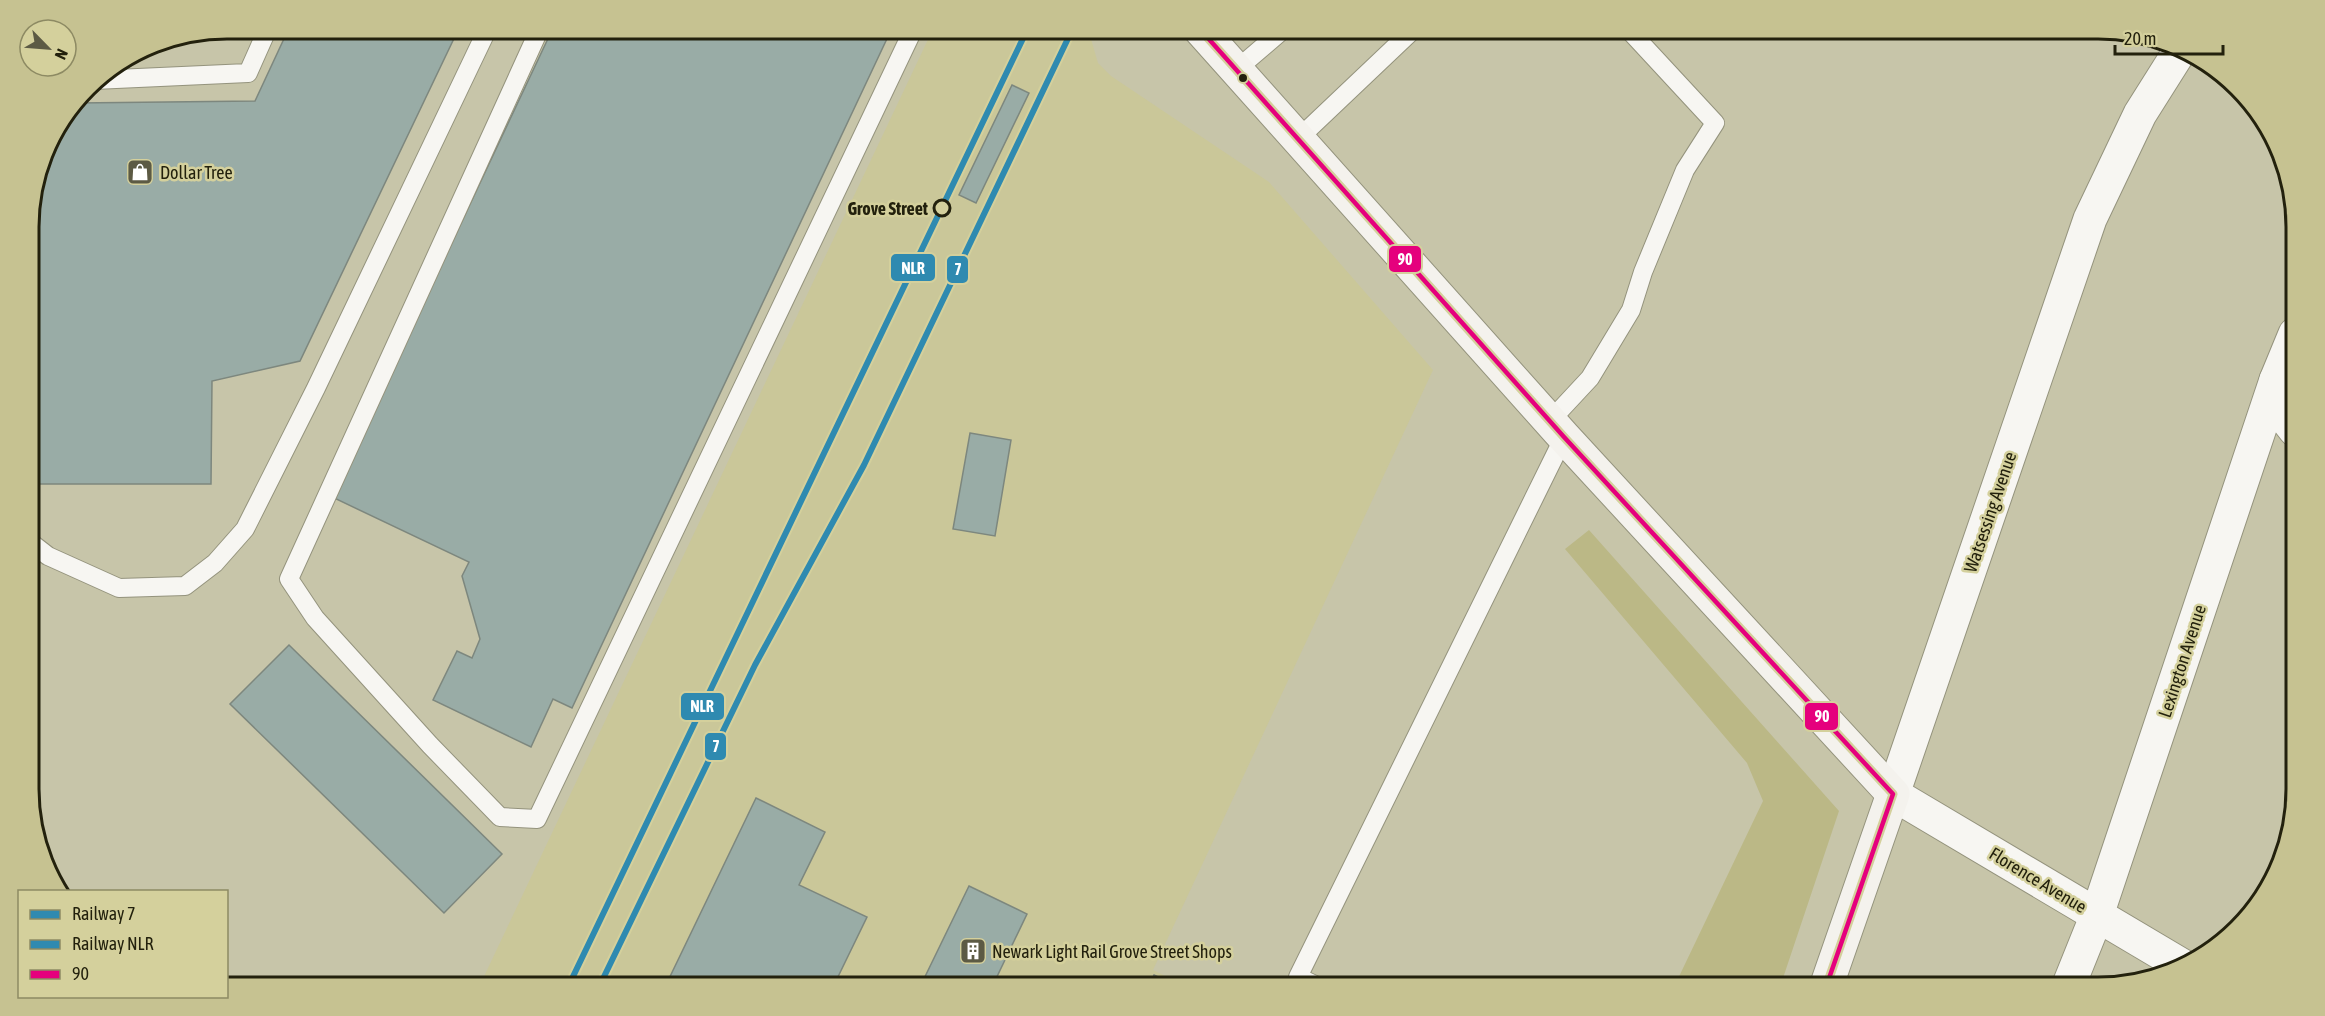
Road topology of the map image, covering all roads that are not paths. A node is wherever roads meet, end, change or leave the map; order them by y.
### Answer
1 (263, 39) edge
2 (483, 39) edge
3 (535, 39) edge
4 (909, 39) edge
5 (1209, 39) edge
6 (1272, 39) edge
7 (1403, 39) edge
8 (1637, 39) edge
9 (2176, 56) edge
10 (1236, 70) junction
11 (110, 79) edge
12 (1298, 139) junction
13 (2286, 356) edge
14 (2276, 380) junction
15 (2286, 419) edge
16 (1557, 429) junction
17 (39, 549) edge
18 (1893, 794) junction
19 (2097, 915) junction
20 (2174, 961) edge
21 (1297, 977) edge
22 (1829, 977) edge
23 (2072, 977) edge

1 - 11 lane
2 - 17 lane
3 - 4 lane
5 - 10 main road
6 - 10 lane
7 - 12 lane
8 - 16 lane
9 - 18 street, Watsessing Avenue
10 - 12 main road
12 - 16 main road
13 - 14 street, Lexington Avenue
14 - 15 street
14 - 19 street, Lexington Avenue
16 - 18 main road
16 - 21 lane
18 - 19 street, Florence Avenue
18 - 22 main road, Watsessing Avenue
19 - 20 street, Florence Avenue
19 - 23 street, Lexington Avenue

